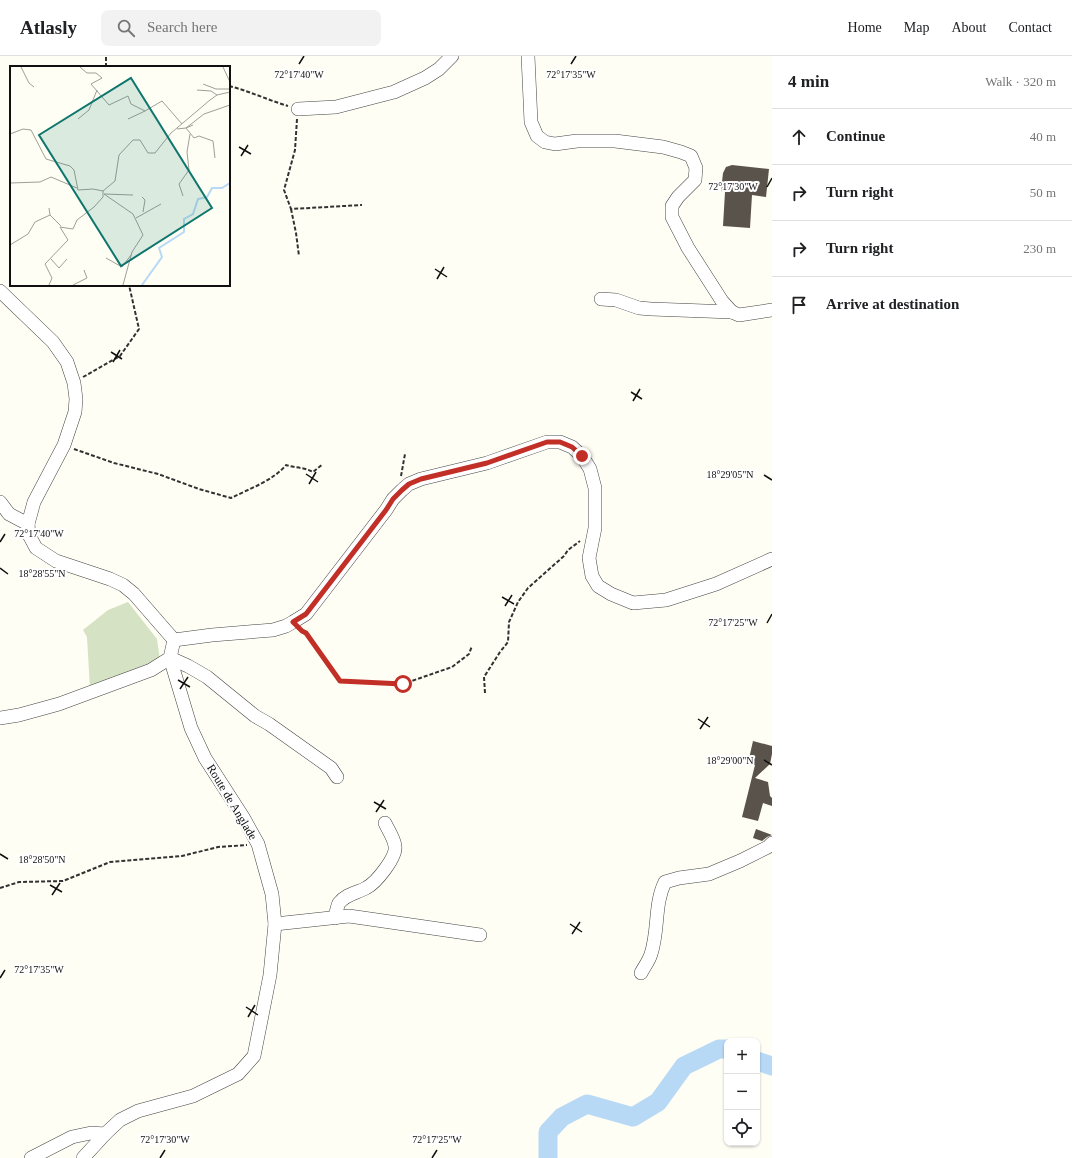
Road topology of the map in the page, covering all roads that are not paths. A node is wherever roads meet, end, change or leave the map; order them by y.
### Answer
1 (452, 56) edge
2 (528, 56) edge
3 (298, 109) road end
4 (0, 291) edge
5 (601, 299) dead end
6 (772, 310) edge
7 (732, 312) junction
8 (0, 502) edge
9 (28, 524) junction
10 (772, 559) edge
11 (174, 640) junction
12 (170, 658) junction
13 (0, 718) edge
14 (337, 777) dead end
15 (385, 823) dead end
16 (772, 844) edge
17 (335, 918) junction
18 (275, 924) junction
19 (480, 935) dead end
20 (640, 973) dead end
21 (105, 1134) junction
22 (31, 1158) edge
23 (83, 1158) edge

1 - 3 street
2 - 7 street
4 - 9 street
5 - 7 street
6 - 7 street
8 - 9 street
9 - 11 street
10 - 11 street
11 - 12 street
12 - 13 street
12 - 14 street
12 - 18 street, Route de Anglade
15 - 17 street
16 - 20 street
17 - 18 street
17 - 19 street
18 - 21 street, Route de Anglade
21 - 22 street
21 - 23 street, Route de Anglade

